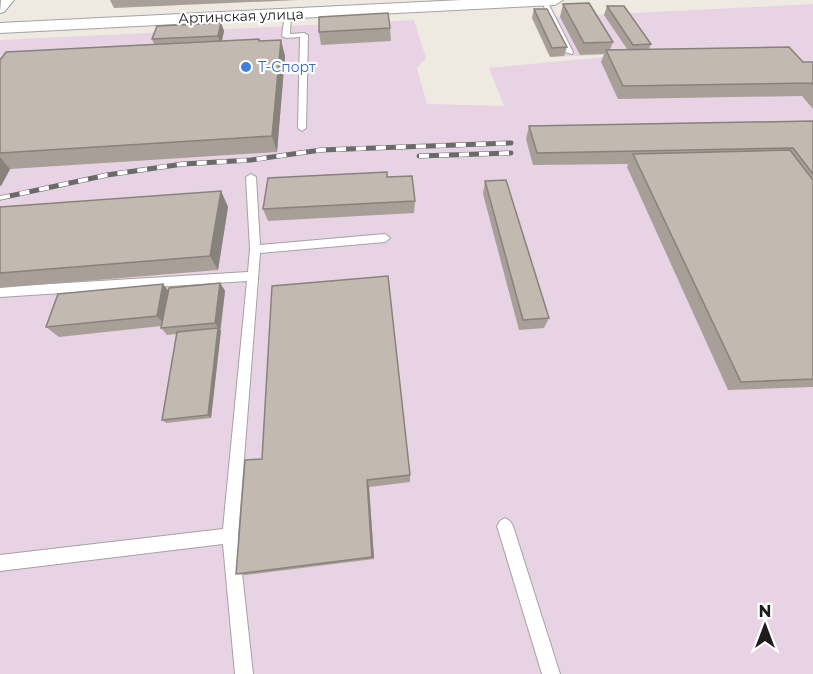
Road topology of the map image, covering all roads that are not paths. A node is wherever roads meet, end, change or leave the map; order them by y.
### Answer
1 (8, 0) edge
2 (555, 0) edge
3 (544, 1) edge
4 (361, 5) edge
5 (0, 9) edge
6 (288, 14) junction
7 (0, 28) edge
8 (569, 52) edge
9 (302, 128) dead end
10 (251, 177) dead end
11 (385, 238) dead end
12 (255, 249) junction
13 (253, 276) junction
14 (0, 292) edge
15 (505, 526) dead end
16 (230, 536) junction
17 (0, 563) edge
18 (244, 674) edge
19 (551, 674) edge

1 - 5 street
2 - 3 street, Артинская улица
3 - 4 street, Артинская улица
3 - 8 lane
4 - 6 street, Артинская улица
6 - 7 street, Артинская улица
6 - 9 lane
10 - 12 lane
11 - 12 lane
12 - 13 lane
13 - 14 lane
13 - 16 lane
15 - 19 lane
16 - 17 lane
16 - 18 lane

